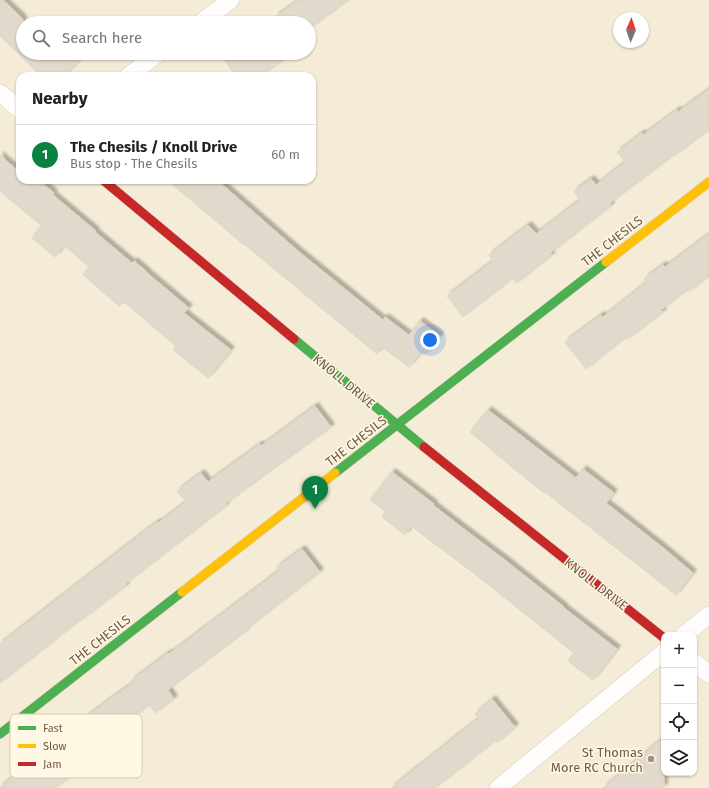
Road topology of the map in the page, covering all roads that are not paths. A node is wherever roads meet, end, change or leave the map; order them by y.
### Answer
1 (231, 0) edge
2 (209, 16) edge
3 (150, 60) edge
4 (133, 72) edge
5 (0, 93) edge
6 (16, 107) edge
7 (709, 182) edge
8 (108, 184) edge
9 (397, 426) junction
10 (709, 615) edge
11 (688, 632) edge
12 (661, 636) edge
13 (661, 654) edge
14 (697, 664) edge
15 (709, 674) edge
16 (26, 714) edge
17 (10, 726) edge
18 (0, 734) edge
19 (498, 788) edge

1 - 2 street
3 - 4 street
5 - 6 street
7 - 9 street, THE CHESILS
8 - 9 street, KNOLL DRIVE
9 - 12 street, KNOLL DRIVE
9 - 16 street, THE CHESILS
10 - 11 street
13 - 19 street
14 - 15 street
17 - 18 street, THE CHESILS

